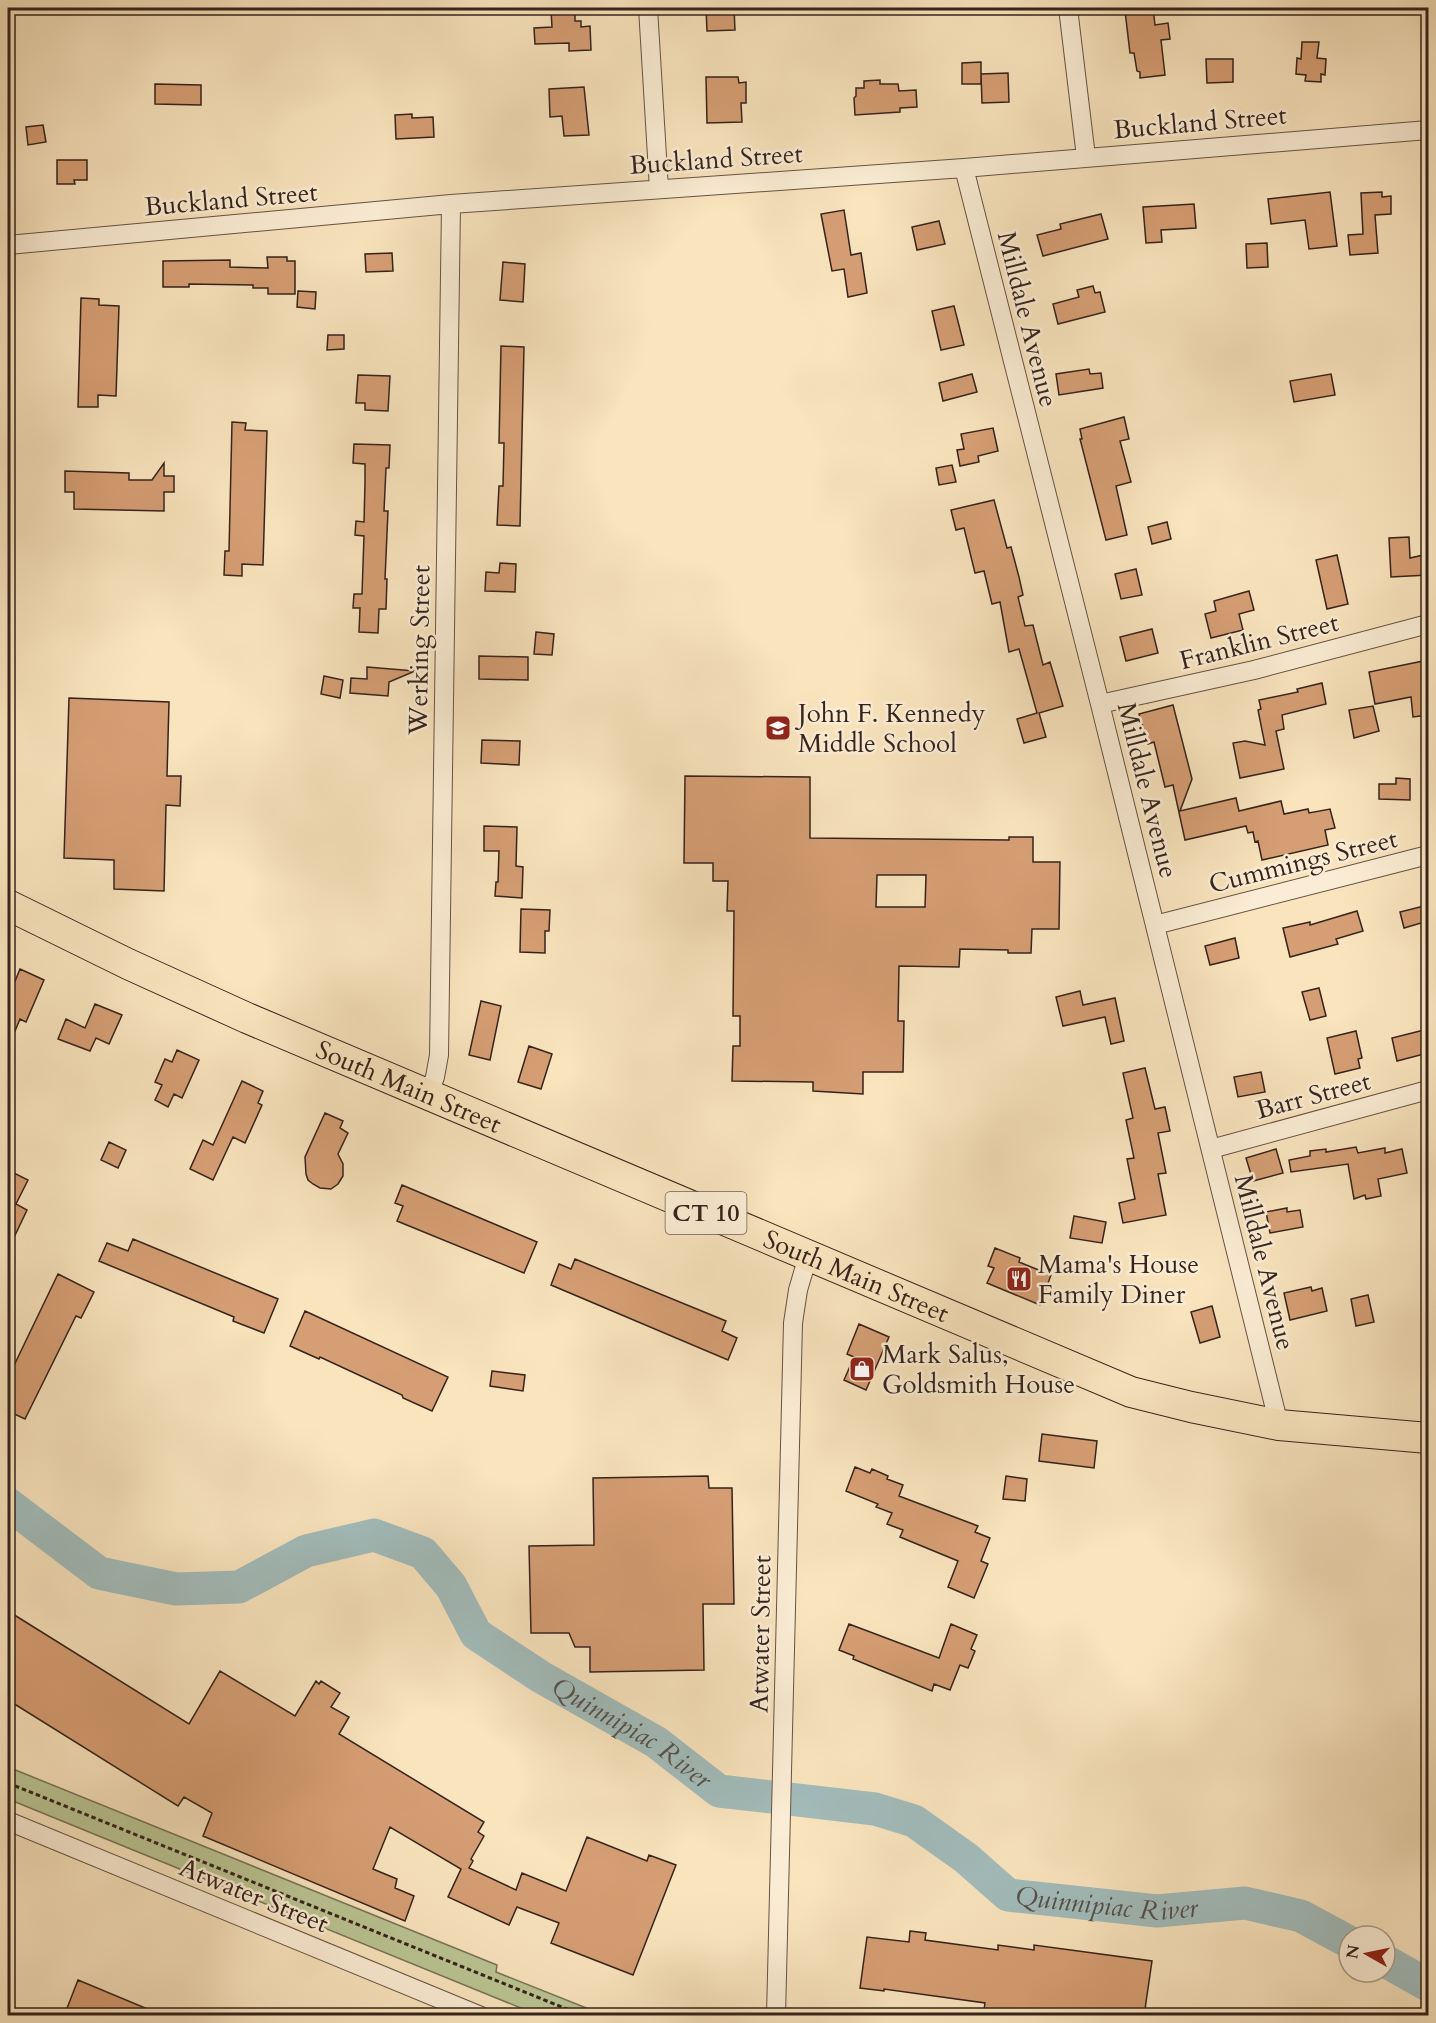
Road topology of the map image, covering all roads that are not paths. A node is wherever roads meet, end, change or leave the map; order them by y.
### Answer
1 (648, 8) edge
2 (1068, 8) edge
3 (1428, 130) edge
4 (1086, 157) junction
5 (964, 168) junction
6 (659, 189) junction
7 (451, 204) junction
8 (8, 244) edge
9 (1428, 624) edge
10 (1100, 704) junction
11 (1428, 855) edge
12 (8, 905) edge
13 (1155, 925) junction
14 (1428, 1090) edge
15 (428, 1096) junction
16 (1211, 1149) junction
17 (808, 1256) junction
18 (1279, 1425) junction
19 (1428, 1438) edge
20 (8, 1821) edge
21 (481, 2016) edge
22 (776, 2016) edge

1 - 6 street
2 - 4 street
3 - 4 street, Buckland Street
4 - 5 street, Buckland Street
5 - 6 street, Buckland Street
5 - 10 street, Milldale Avenue
6 - 7 street, Buckland Street
7 - 8 street, Buckland Street
7 - 15 street, Werking Street
9 - 10 street, Franklin Street
10 - 13 street, Milldale Avenue
11 - 13 street, Cummings Street
12 - 15 highway, South Main Street / CT 10
13 - 16 street, Milldale Avenue
14 - 16 street, Barr Street
15 - 17 highway, South Main Street / CT 10
16 - 18 street, Milldale Avenue
17 - 18 highway, South Main Street / CT 10
17 - 22 street, Atwater Street
18 - 19 highway, South Main Street / CT 10
20 - 21 street, Atwater Street

